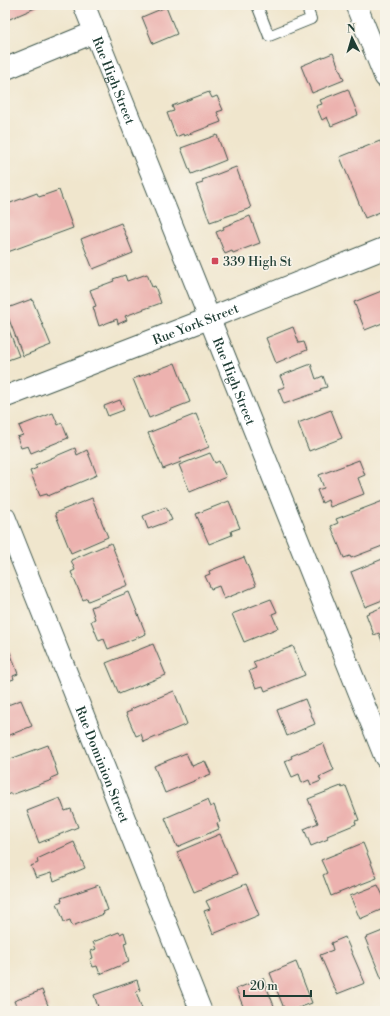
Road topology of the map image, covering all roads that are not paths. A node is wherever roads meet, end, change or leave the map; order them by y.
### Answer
1 (84, 5) edge
2 (257, 5) edge
3 (306, 5) edge
4 (356, 5) edge
5 (95, 32) junction
6 (5, 69) edge
7 (385, 77) edge
8 (385, 248) edge
9 (210, 318) junction
10 (5, 397) edge
11 (5, 518) edge
12 (385, 758) edge
13 (201, 1011) edge

1 - 5 street, Rue High Street
2 - 3 lane
4 - 7 street
5 - 6 street
5 - 9 street, Rue High Street
8 - 9 street, Rue York Street
9 - 10 street, Rue York Street
9 - 12 street, Rue High Street
11 - 13 street, Rue Dominion Street

